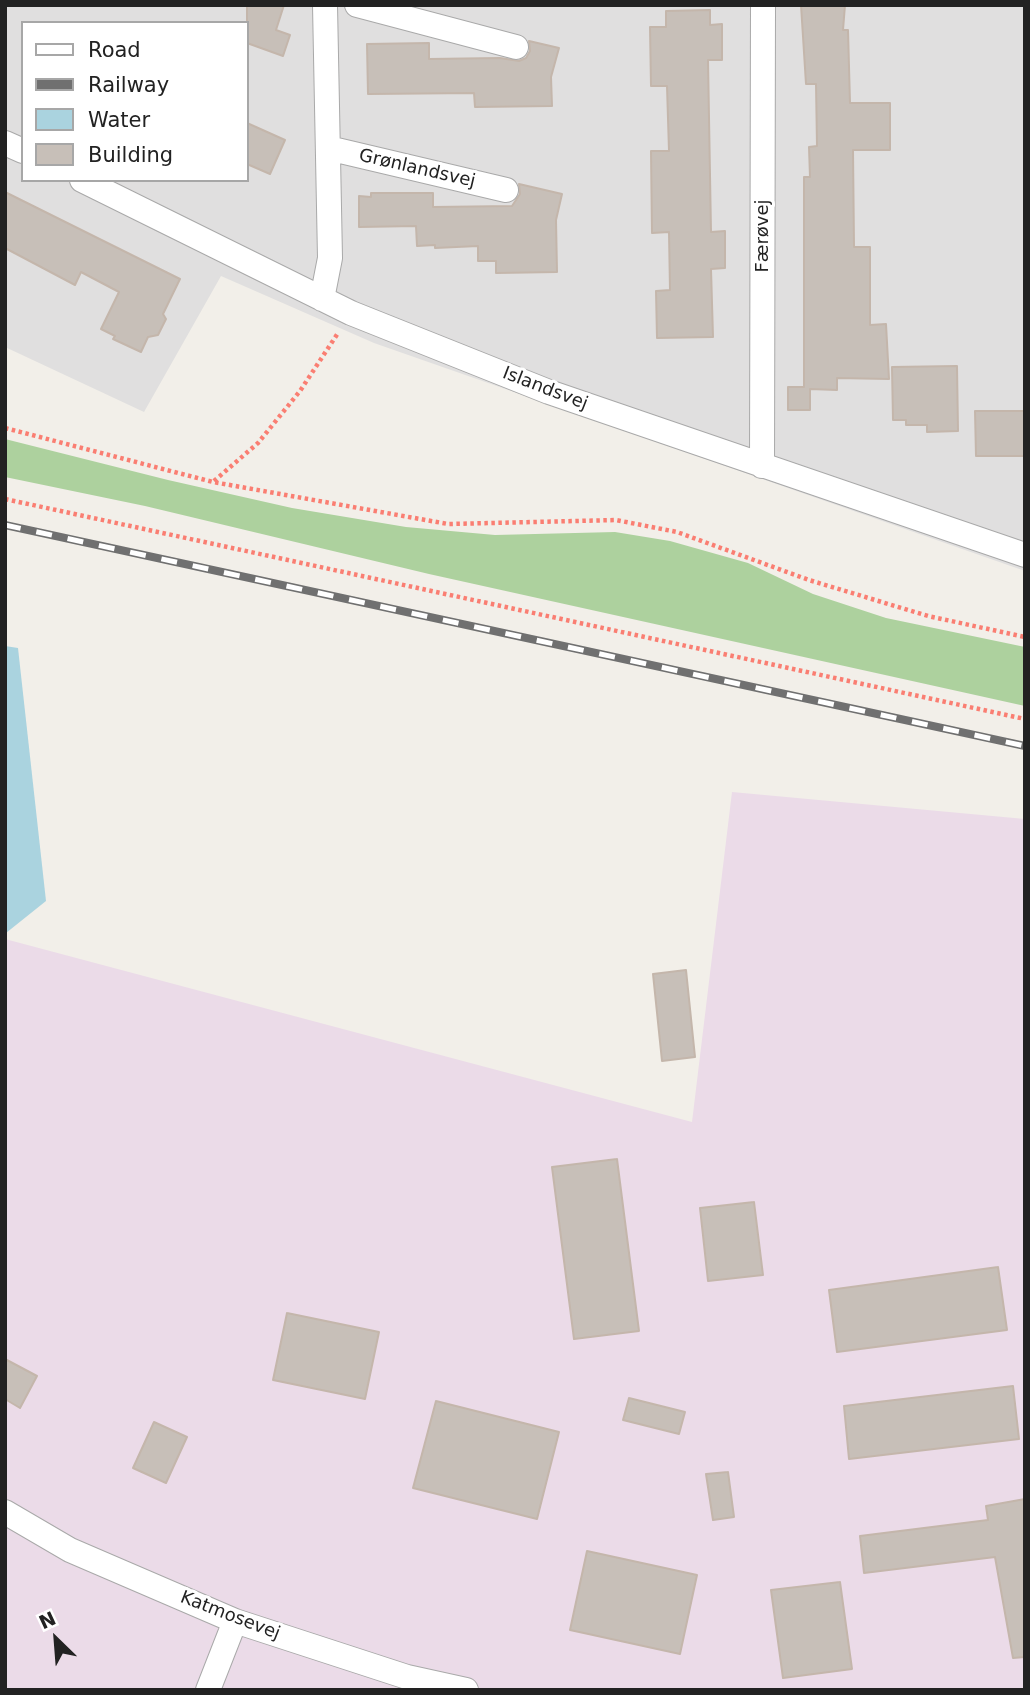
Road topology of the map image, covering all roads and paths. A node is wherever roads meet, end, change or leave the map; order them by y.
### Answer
1 (325, 5) edge
2 (357, 5) edge
3 (764, 5) edge
4 (516, 47) dead end
5 (5, 142) edge
6 (328, 148) junction
7 (21, 150) edge
8 (86, 182) edge
9 (506, 190) dead end
10 (322, 299) junction
11 (351, 313) junction
12 (5, 428) edge
13 (762, 466) junction
14 (213, 482) junction
15 (5, 499) edge
16 (1025, 555) edge
17 (1025, 637) edge
18 (1025, 719) edge
19 (5, 1512) edge
20 (235, 1621) junction
21 (208, 1690) edge
22 (466, 1690) edge

1 - 6 street
2 - 4 street
3 - 13 street, Færøvej
5 - 7 street
6 - 9 street, Grønlandsvej
6 - 10 street
8 - 10 street, Islandsvej
10 - 11 street, Islandsvej
11 - 13 street, Islandsvej
11 - 14 path
12 - 14 path
13 - 16 street, Islandsvej
14 - 17 path
15 - 18 path
19 - 20 street, Katmosevej
20 - 21 street
20 - 22 street, Katmosevej

